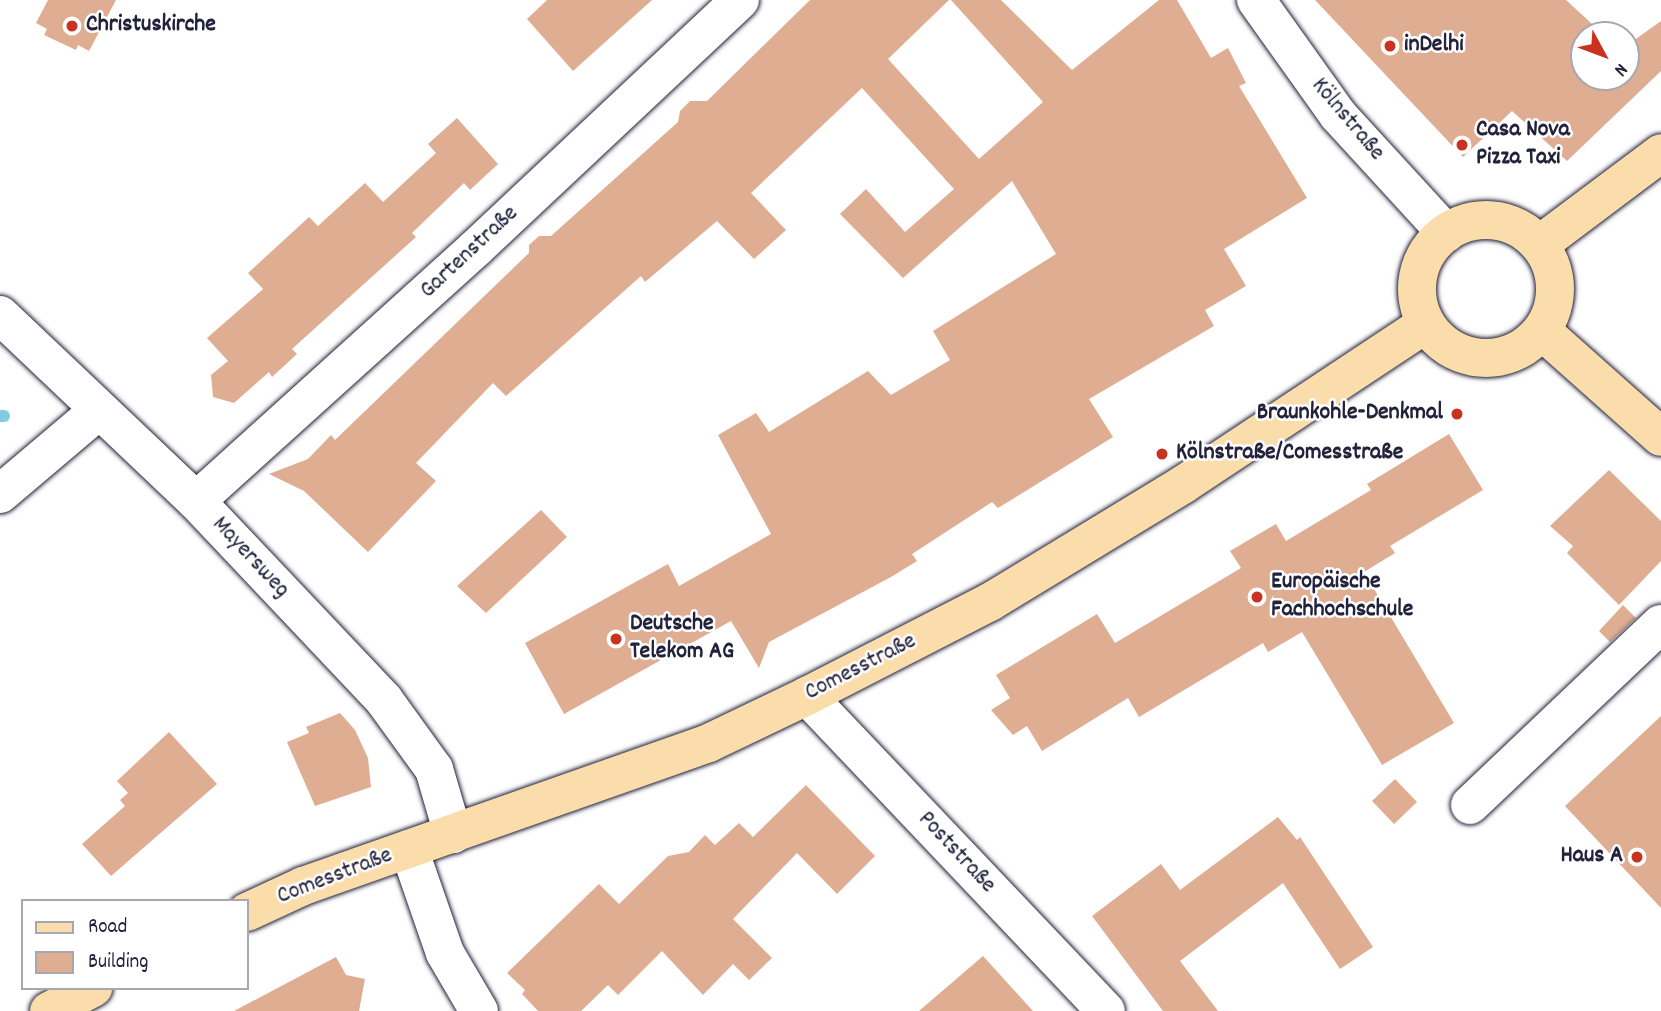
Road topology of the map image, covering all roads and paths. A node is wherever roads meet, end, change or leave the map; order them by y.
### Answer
1 (740, 0) edge
2 (1256, 0) edge
3 (1661, 153) edge
4 (1446, 233) junction
5 (1540, 244) junction
6 (0, 315) edge
7 (1426, 324) junction
8 (1542, 331) junction
9 (99, 410) junction
10 (1661, 437) edge
11 (0, 494) edge
12 (197, 501) junction
13 (1661, 624) edge
14 (807, 696) junction
15 (1470, 805) dead end
16 (453, 834) junction
17 (409, 849) junction
18 (248, 912) edge
19 (89, 990) edge
20 (49, 1011) edge
21 (479, 1011) edge
22 (1106, 1011) edge

1 - 12 street, Gartenstraße
2 - 4 street, Kölnstraße
3 - 5 main road
4 - 5 main road
4 - 7 main road
5 - 8 main road
6 - 9 street, Mayersweg
7 - 8 main road
7 - 14 main road, Comesstraße
8 - 10 main road
9 - 11 street
9 - 12 street, Mayersweg
12 - 16 street, Mayersweg
13 - 15 street
14 - 16 main road, Comesstraße
14 - 22 street, Poststraße
16 - 17 main road, Comesstraße
17 - 18 main road, Comesstraße
17 - 21 street
19 - 20 main road

